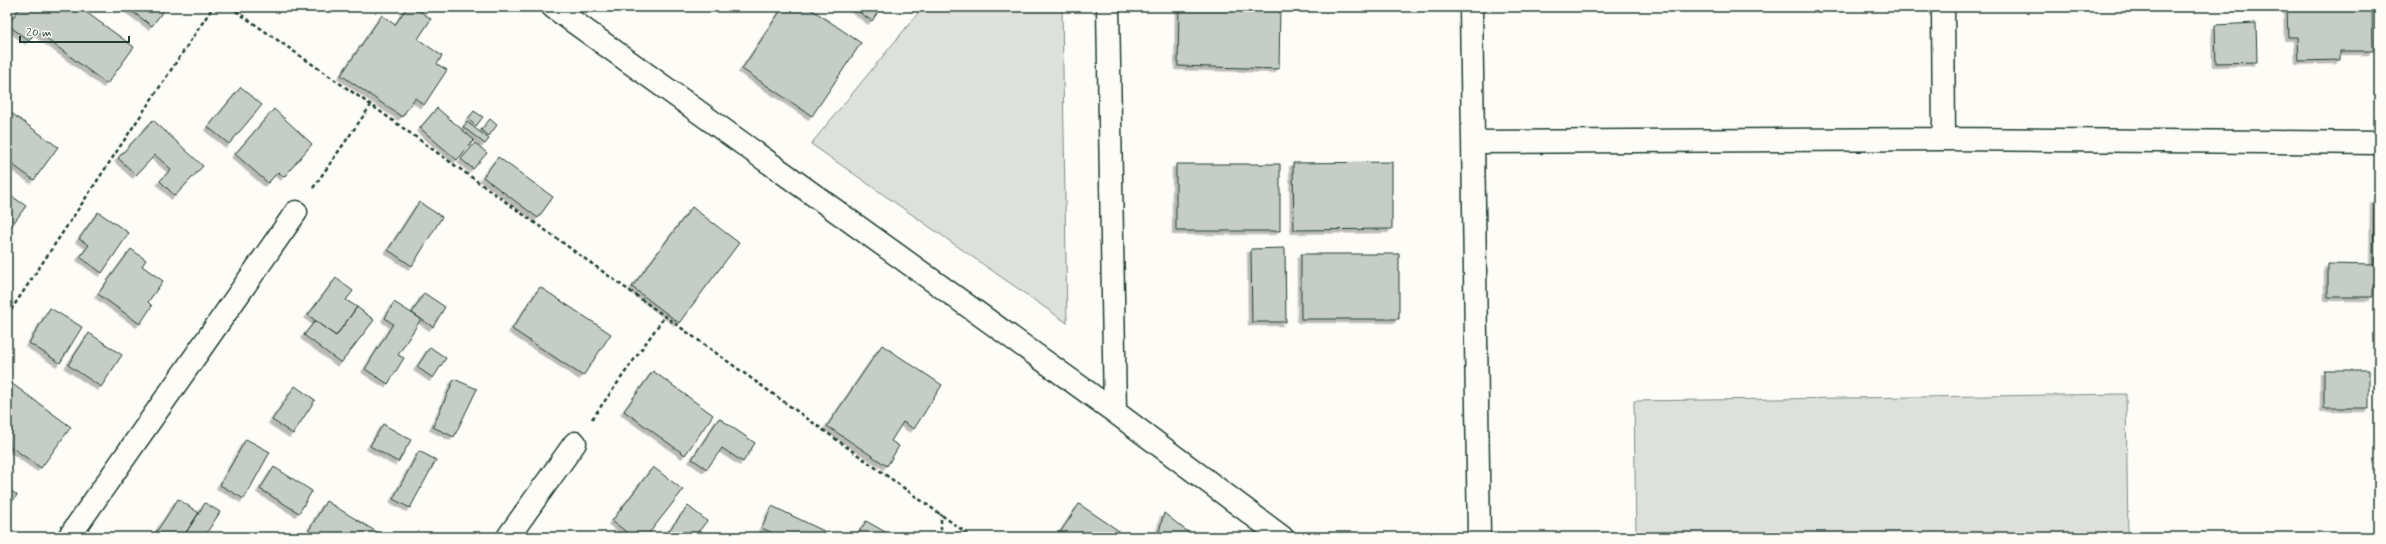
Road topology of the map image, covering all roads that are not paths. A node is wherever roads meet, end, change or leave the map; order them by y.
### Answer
1 (553, 7) edge
2 (1108, 7) edge
3 (1471, 7) edge
4 (1943, 7) edge
5 (1944, 139) junction
6 (1474, 142) junction
7 (2379, 143) edge
8 (296, 212) road end
9 (1115, 412) junction
10 (575, 442) road end
11 (69, 537) edge
12 (508, 537) edge
13 (1282, 537) edge
14 (1479, 537) edge

1 - 9 street
2 - 9 street
3 - 6 street
4 - 5 street
5 - 6 street
5 - 7 street
6 - 14 street
8 - 11 street
9 - 13 street
10 - 12 street

